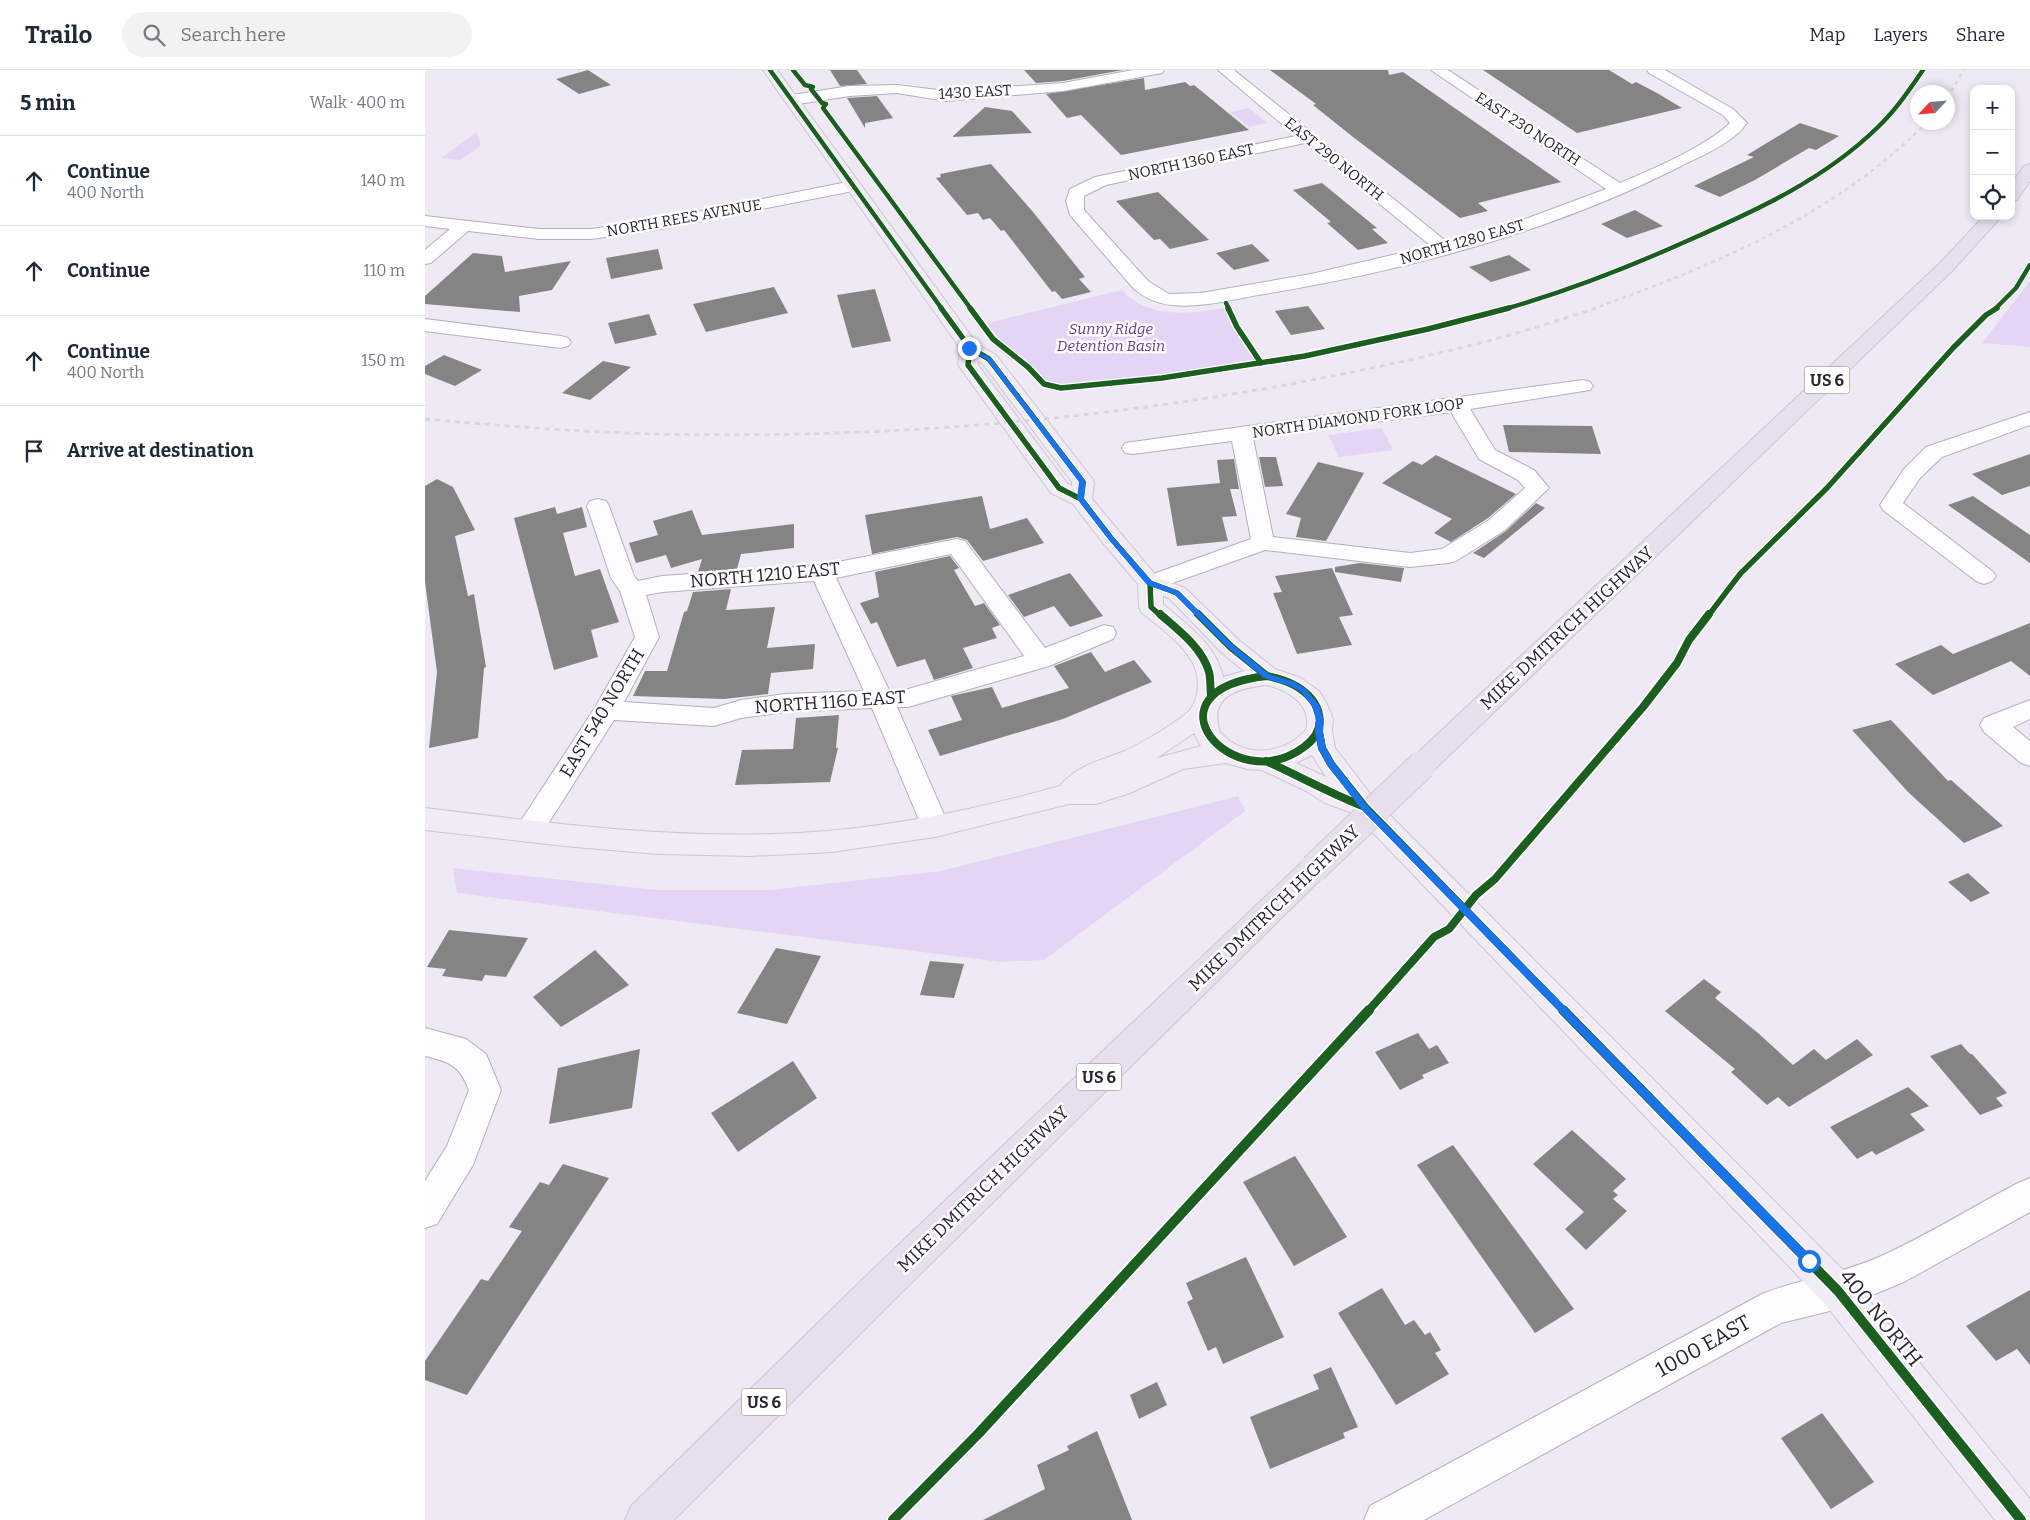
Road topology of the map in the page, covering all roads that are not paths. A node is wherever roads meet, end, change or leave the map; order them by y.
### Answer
1 (770, 70) edge
2 (1157, 70) edge
3 (1225, 70) edge
4 (1438, 70) edge
5 (1654, 70) edge
6 (1112, 74) edge
7 (792, 100) junction
8 (1308, 138) junction
9 (2030, 169) edge
10 (852, 186) junction
11 (1618, 189) junction
12 (2015, 190) edge
13 (1990, 220) edge
14 (425, 221) edge
15 (464, 226) junction
16 (1444, 248) junction
17 (425, 259) edge
18 (1165, 299) joint
19 (425, 325) edge
20 (561, 342) dead end
21 (1583, 386) dead end
22 (1457, 405) junction
23 (2030, 418) edge
24 (1241, 433) junction
25 (1133, 448) dead end
26 (598, 506) dead end
27 (1263, 543) junction
28 (823, 573) junction
29 (1984, 576) dead end
30 (1150, 583) junction
31 (632, 590) junction
32 (1104, 633) dead end
33 (1040, 660) junction
34 (1267, 676) junction
35 (881, 700) junction
36 (1207, 705) junction
37 (2030, 708) edge
38 (607, 710) junction
39 (1319, 732) junction
40 (1230, 754) junction
41 (2030, 756) edge
42 (1267, 761) junction
43 (1069, 794) junction
44 (1365, 808) junction
45 (425, 819) edge
46 (935, 826) junction
47 (529, 830) junction
48 (425, 1042) edge
49 (2030, 1194) edge
50 (425, 1212) edge
51 (1838, 1291) junction
52 (645, 1520) edge
53 (1384, 1520) edge
54 (2021, 1520) edge

1 - 7 main road
2 - 6 street, 1430 EAST
3 - 8 street, EAST 290 NORTH
4 - 11 street, EAST 230 NORTH
5 - 11 street, NORTH 1280 EAST
6 - 7 street, 1430 EAST
7 - 10 main road
8 - 16 street, EAST 290 NORTH
8 - 18 street, NORTH 1360 EAST
9 - 12 highway
10 - 15 street, NORTH REES AVENUE
10 - 30 main road
11 - 16 street, NORTH 1280 EAST
13 - 52 highway, MIKE DMITRICH HIGHWAY / US 6, bridge
14 - 15 street, NORTH REES AVENUE
15 - 17 street
16 - 18 street, NORTH 1280 EAST
19 - 20 street
21 - 22 street, NORTH DIAMOND FORK LOOP
22 - 24 street, NORTH DIAMOND FORK LOOP
22 - 27 street
23 - 29 street
24 - 25 street, NORTH DIAMOND FORK LOOP
24 - 27 street
26 - 31 street, EAST 540 NORTH
27 - 30 street
28 - 31 street, NORTH 1210 EAST
28 - 33 street, NORTH 1210 EAST
28 - 35 street
30 - 34 main road
30 - 36 main road
31 - 38 street, EAST 540 NORTH
32 - 33 street, NORTH 1160 EAST
33 - 35 street, NORTH 1160 EAST
34 - 36 main road
34 - 39 main road
35 - 38 street, NORTH 1160 EAST
35 - 46 street
36 - 40 main road
36 - 43 main road
37 - 41 street
38 - 47 street, EAST 540 NORTH
39 - 42 main road
39 - 44 main road, 400 NORTH
40 - 42 main road
40 - 43 main road
42 - 44 main road
43 - 46 main road
44 - 51 main road, 400 NORTH
45 - 47 main road
46 - 47 main road
48 - 50 street
49 - 51 street, 1000 EAST
51 - 53 street, 1000 EAST
51 - 54 main road, 400 NORTH

